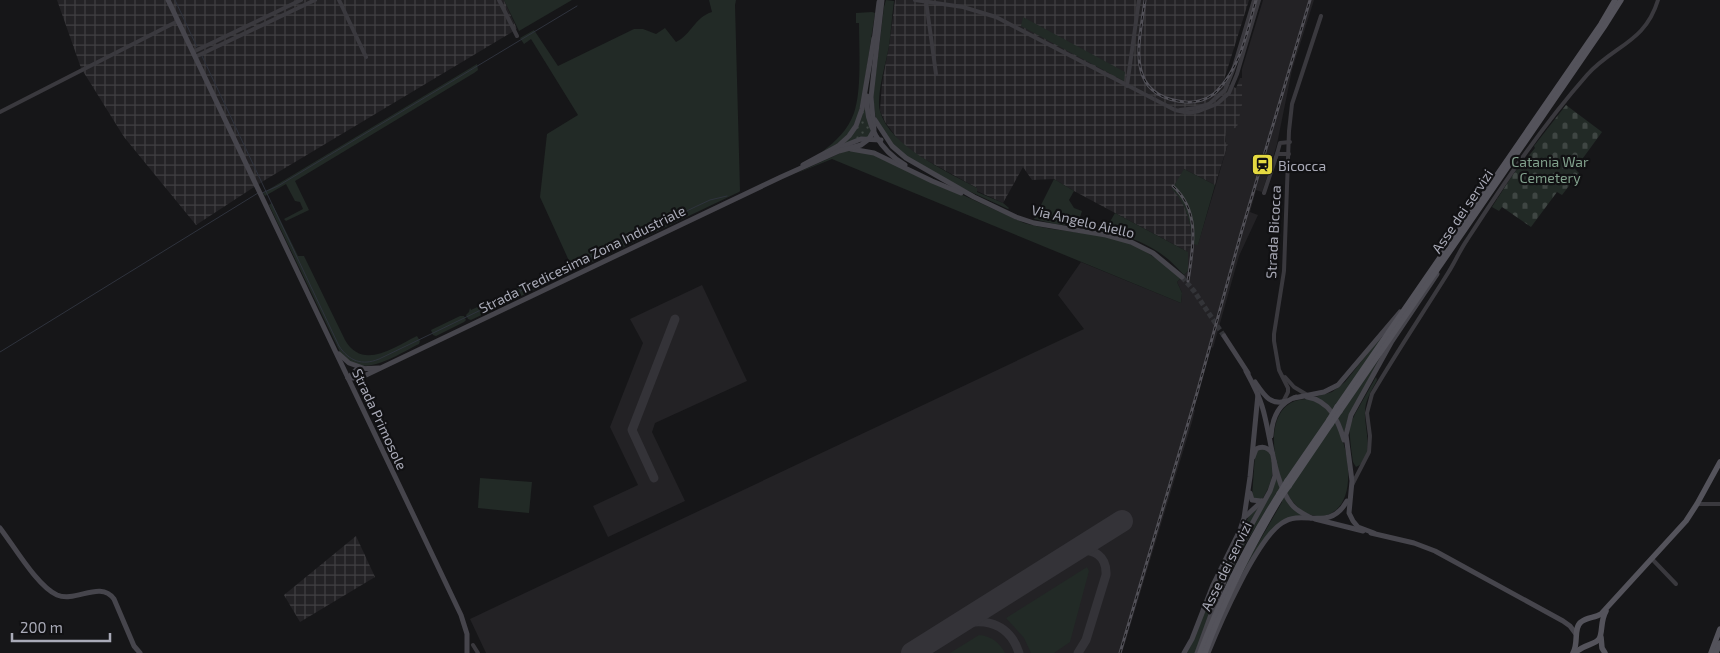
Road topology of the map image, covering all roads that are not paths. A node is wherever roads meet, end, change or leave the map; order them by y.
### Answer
1 (168, 0) edge
2 (301, 0) edge
3 (315, 0) edge
4 (339, 0) edge
5 (499, 0) edge
6 (881, 0) edge
7 (915, 0) edge
8 (1138, 0) edge
9 (1254, 0) edge
10 (1259, 0) edge
11 (1615, 0) edge
12 (1621, 0) edge
13 (1658, 0) edge
14 (926, 1) junction
15 (270, 15) junction
16 (1321, 16) dead end
17 (273, 20) junction
18 (178, 21) junction
19 (517, 36) dead end
20 (874, 38) junction
21 (202, 47) junction
22 (205, 52) junction
23 (194, 54) junction
24 (366, 57) dead end
25 (1238, 63) junction
26 (936, 74) dead end
27 (1127, 86) junction
28 (0, 112) edge
29 (872, 112) junction
30 (869, 139) junction
31 (1290, 142) junction
32 (892, 146) junction
33 (845, 149) junction
34 (1277, 154) junction
35 (1289, 154) junction
36 (807, 162) junction
37 (792, 171) junction
38 (962, 193) junction
39 (1264, 193) dead end
40 (974, 197) junction
41 (1449, 252) junction
42 (1182, 277) tunnel mouth
43 (1426, 278) junction
44 (1224, 336) tunnel mouth
45 (330, 340) junction
46 (1278, 364) junction
47 (381, 367) junction
48 (363, 368) junction
49 (1246, 371) junction
50 (364, 376) junction
51 (348, 378) junction
52 (1258, 394) junction
53 (1306, 395) junction
54 (357, 396) junction
55 (1294, 398) junction
56 (1313, 398) junction
57 (1286, 401) junction
58 (1338, 409) junction
59 (1271, 446) junction
60 (1347, 448) junction
61 (1273, 454) junction
62 (1366, 460) junction
63 (1274, 461) junction
64 (1252, 462) junction
65 (1720, 462) edge
66 (1351, 466) junction
67 (1250, 477) junction
68 (1351, 490) junction
69 (1280, 496) junction
70 (1266, 497) junction
71 (1261, 501) junction
72 (1697, 504) junction
73 (1720, 504) edge
74 (1244, 518) junction
75 (1314, 519) junction
76 (0, 528) edge
77 (1374, 533) junction
78 (1652, 559) junction
79 (1676, 584) dead end
80 (1608, 608) junction
81 (1589, 619) junction
82 (1563, 621) junction
83 (1581, 622) junction
84 (1601, 628) junction
85 (1720, 629) edge
86 (1577, 635) junction
87 (1600, 636) junction
88 (1720, 643) edge
89 (1588, 644) junction
90 (473, 645) dead end
91 (140, 653) edge
92 (467, 653) edge
93 (478, 653) edge
94 (1184, 653) edge
95 (1199, 653) edge
96 (1206, 653) edge
97 (1574, 653) edge
98 (1604, 653) edge
99 (1711, 653) edge
100 (1716, 653) edge

1 - 18 main road, Strada Primosole
2 - 15 street
3 - 17 street
4 - 24 street
5 - 19 street
6 - 20 main road
6 - 29 main road
7 - 14 street
8 - 27 street
9 - 25 street
10 - 25 street
11 - 43 main road, Asse dei servizi
12 - 41 main road, Asse dei servizi
13 - 62 street
14 - 26 street
14 - 27 street
15 - 17 street
15 - 21 street
16 - 31 street, Strada Bicocca
17 - 22 street
18 - 23 main road, Strada Primosole
18 - 28 street
20 - 36 main road
20 - 38 main road, bridge
21 - 22 street
21 - 23 street
22 - 23 street
23 - 45 main road, Strada Primosole
25 - 27 street
29 - 30 main road
29 - 32 main road
30 - 32 main road
30 - 33 main road
30 - 36 main road
31 - 34 street
31 - 35 street, Strada Bicocca
32 - 40 main road
33 - 37 main road
33 - 38 main road
34 - 35 street
34 - 39 street
35 - 46 street, Strada Bicocca
36 - 37 main road
37 - 47 main road, Strada Tredicesima Zona Industriale
38 - 40 main road
40 - 42 main road, Via Angelo Aiello
41 - 58 main road, Asse dei servizi
41 - 60 main road
43 - 53 main road
43 - 58 main road, Asse dei servizi
44 - 49 main road
45 - 48 main road
45 - 51 main road, Strada Primosole
46 - 53 street
46 - 57 street
47 - 48 main road
47 - 50 main road, Strada Tredicesima Zona Industriale
48 - 51 main road
49 - 52 main road
49 - 57 main road
50 - 51 main road
50 - 54 main road
51 - 54 main road, Strada Primosole
52 - 59 main road
52 - 64 main road
53 - 55 main road
53 - 56 street
54 - 92 main road, Strada Primosole
55 - 56 main road
55 - 57 main road
56 - 60 main road
57 - 59 main road
58 - 69 main road, bridge
59 - 61 main road
60 - 66 main road
61 - 63 main road
61 - 64 main road
62 - 66 street
62 - 68 street
63 - 70 main road
63 - 75 main road
64 - 67 main road
65 - 72 main road
66 - 68 main road
67 - 71 main road
67 - 74 main road
68 - 75 main road
68 - 77 main road
69 - 95 main road, Asse dei servizi
69 - 96 main road, Asse dei servizi
70 - 71 main road
70 - 95 main road
71 - 74 main road
72 - 73 street
72 - 78 main road
74 - 94 main road
75 - 77 main road
75 - 96 main road
76 - 91 main road
77 - 82 main road
78 - 79 street
78 - 80 main road
80 - 81 main road
80 - 84 main road
81 - 83 main road
81 - 84 main road
82 - 83 main road
82 - 86 main road
83 - 86 main road
84 - 87 main road
85 - 99 main road
86 - 89 main road
86 - 97 main road
87 - 89 main road
87 - 98 main road
88 - 100 main road
89 - 97 main road
89 - 98 main road
90 - 93 street

